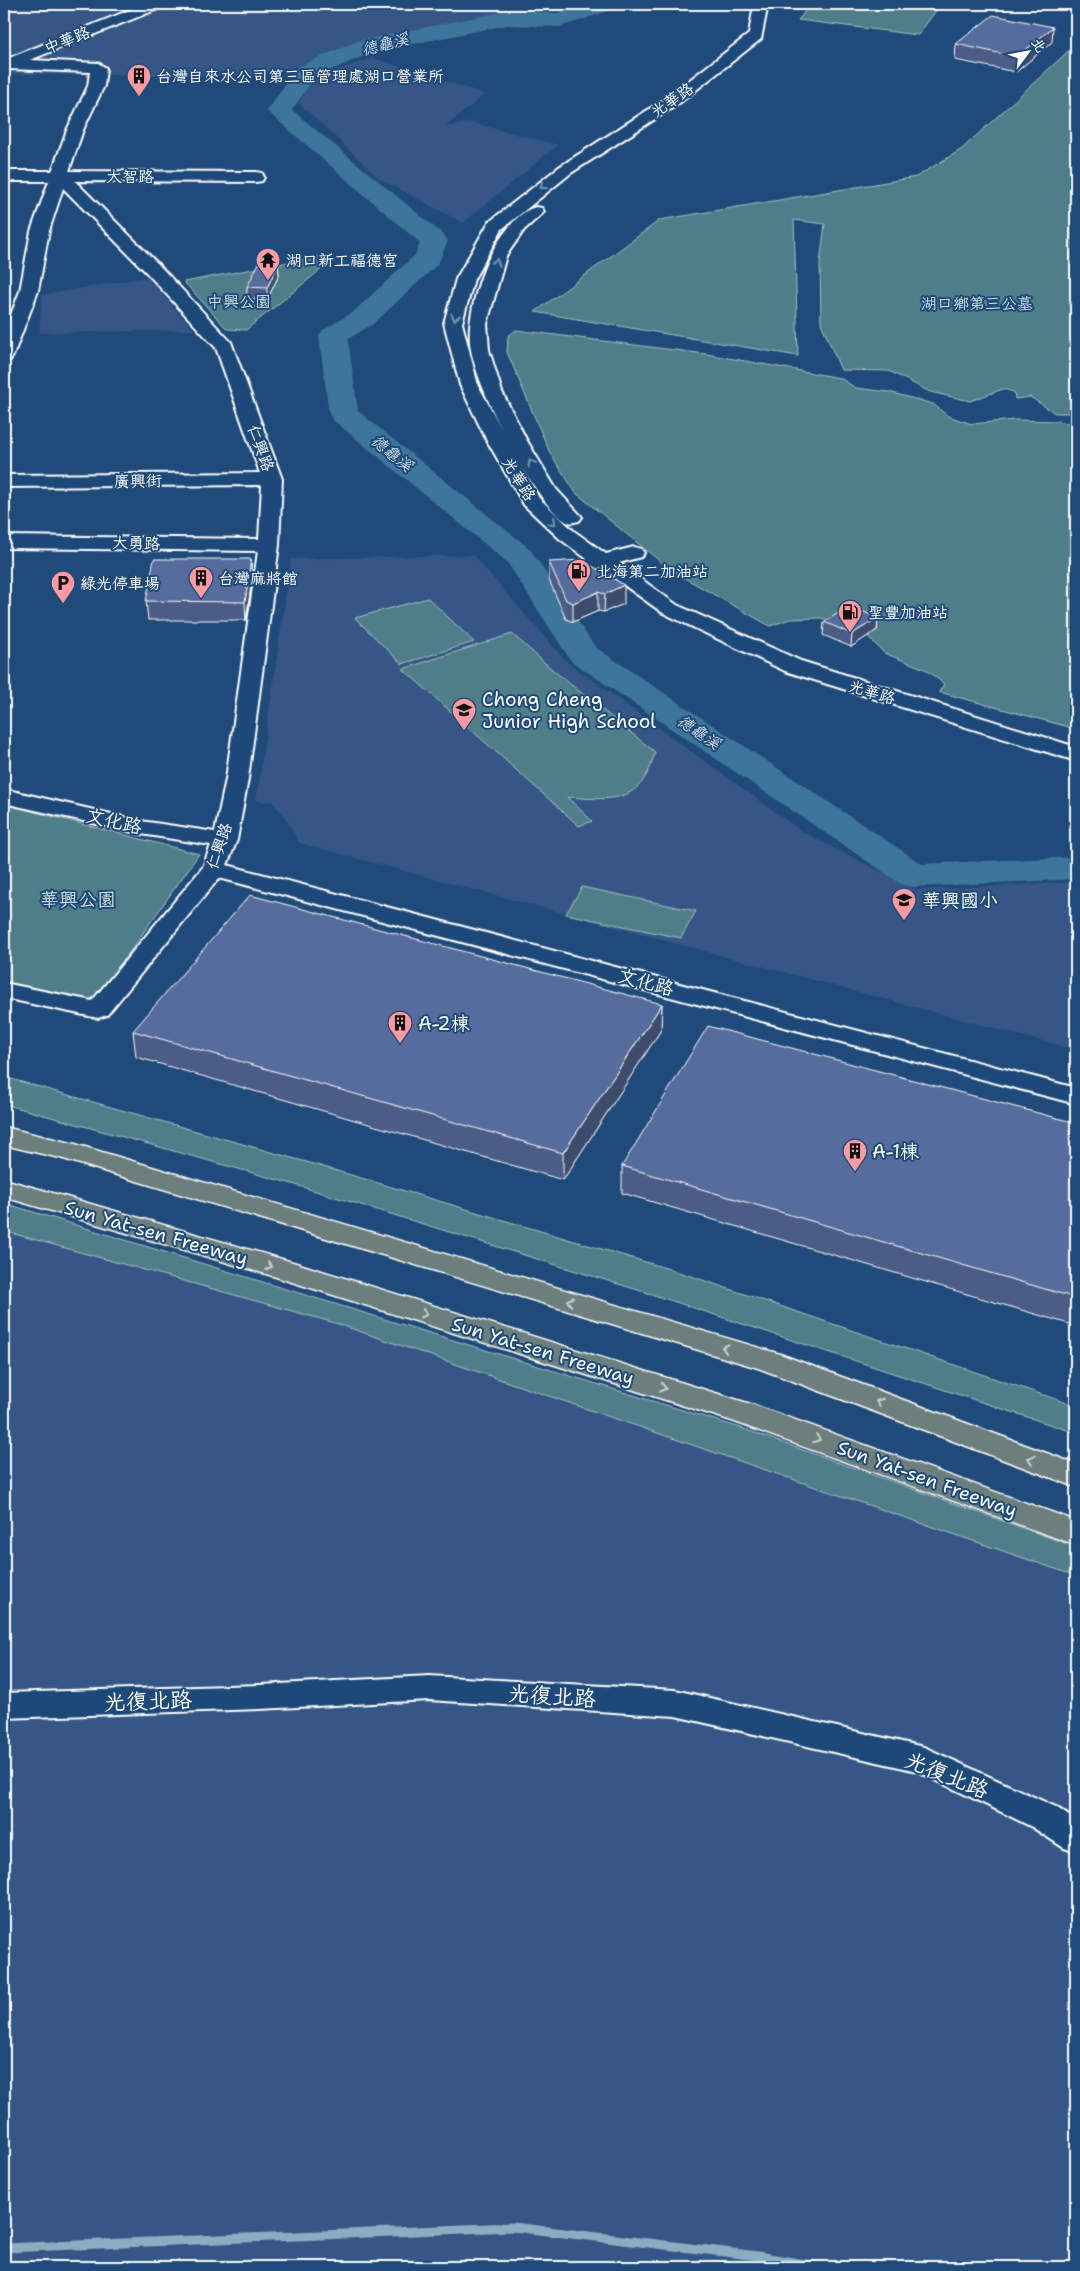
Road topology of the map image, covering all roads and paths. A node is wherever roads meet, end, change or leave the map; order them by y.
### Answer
1 (158, 4) edge
2 (761, 4) edge
3 (771, 4) edge
4 (5, 68) edge
5 (4, 176) edge
6 (60, 176) junction
7 (256, 177) dead end
8 (4, 356) edge
9 (272, 478) junction
10 (4, 481) edge
11 (4, 542) edge
12 (269, 545) junction
13 (611, 559) junction
14 (798, 663) junction
15 (1076, 741) edge
16 (1076, 754) edge
17 (4, 796) edge
18 (225, 840) junction
19 (214, 869) junction
20 (4, 991) edge
21 (1076, 1096) edge
22 (4, 1136) edge
23 (4, 1188) edge
24 (1076, 1476) edge
25 (1076, 1533) edge
26 (4, 1706) edge
27 (1076, 1838) edge

1 - 4 street, 中華路
2 -> 13 street, 光華路
13 -> 3 street, 光華路
4 - 6 street
5 - 6 street, 大智路
6 - 7 street, 大智路
6 - 8 street
6 - 9 street, 仁興路
9 - 10 street, 廣興街
9 - 12 street, 仁興路
11 - 12 street, 大勇路
12 - 18 street, 仁興路
13 - 14 street, 光華路
14 - 15 street, 光華路
14 - 16 street, 光華路
17 - 18 street, 文化路
18 - 19 street, 仁興路
19 - 20 street, 仁興路
19 - 21 street, 文化路
24 -> 22 highway
23 -> 25 highway, Sun Yat-sen Freeway
26 - 27 street, 光復北路

